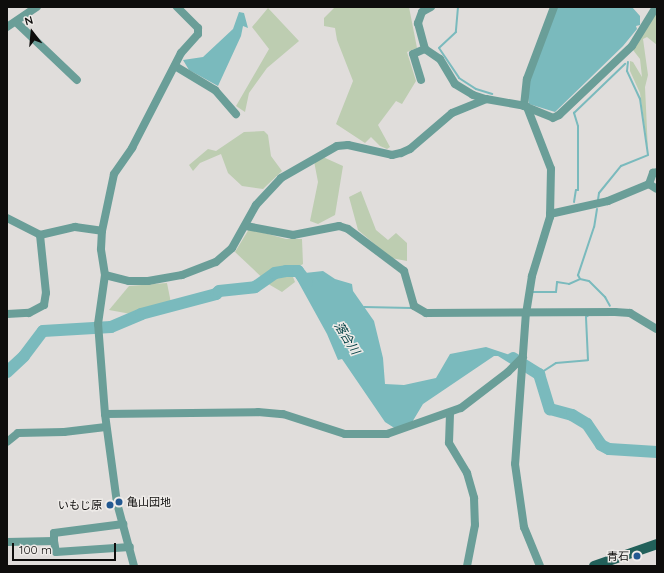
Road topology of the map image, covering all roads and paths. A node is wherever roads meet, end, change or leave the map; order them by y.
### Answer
1 (177, 7) edge
2 (431, 7) edge
3 (554, 7) edge
4 (656, 7) edge
5 (32, 8) edge
6 (16, 22) junction
7 (7, 27) edge
8 (425, 49) junction
9 (175, 66) junction
10 (77, 80) dead end
11 (421, 80) dead end
12 (486, 99) junction
13 (526, 107) junction
14 (236, 114) dead end
15 (657, 172) edge
16 (649, 184) junction
17 (657, 189) edge
18 (550, 214) junction
19 (7, 218) edge
20 (246, 226) junction
21 (102, 231) junction
22 (40, 235) junction
23 (105, 275) junction
24 (526, 312) junction
25 (7, 314) edge
26 (657, 329) edge
27 (521, 363) junction
28 (105, 414) junction
29 (450, 414) junction
30 (106, 427) junction
31 (7, 442) edge
32 (122, 524) junction
33 (54, 541) junction
34 (7, 542) edge
35 (657, 544) edge
36 (130, 547) junction
37 (599, 565) edge
38 (134, 566) edge
39 (468, 566) edge
40 (540, 566) edge

1 - 9 street
2 - 8 street
3 - 13 street
4 - 13 street
5 - 6 street
6 - 7 street
6 - 10 street
8 - 11 street
8 - 12 street
9 - 14 street
9 - 21 street
12 - 13 street
12 - 20 street
13 - 18 street
15 - 16 street
16 - 17 street
16 - 18 street
18 - 24 street
19 - 22 street
20 - 23 street
20 - 24 street
21 - 22 street
21 - 23 street
22 - 25 street
23 - 28 street
24 - 26 street
24 - 27 street
27 - 29 street
27 - 40 street
28 - 29 street
28 - 30 street
29 - 39 street
30 - 31 street
30 - 32 street
32 - 33 street
32 - 36 street
33 - 34 street
33 - 36 street
35 - 37 main road
36 - 38 street

